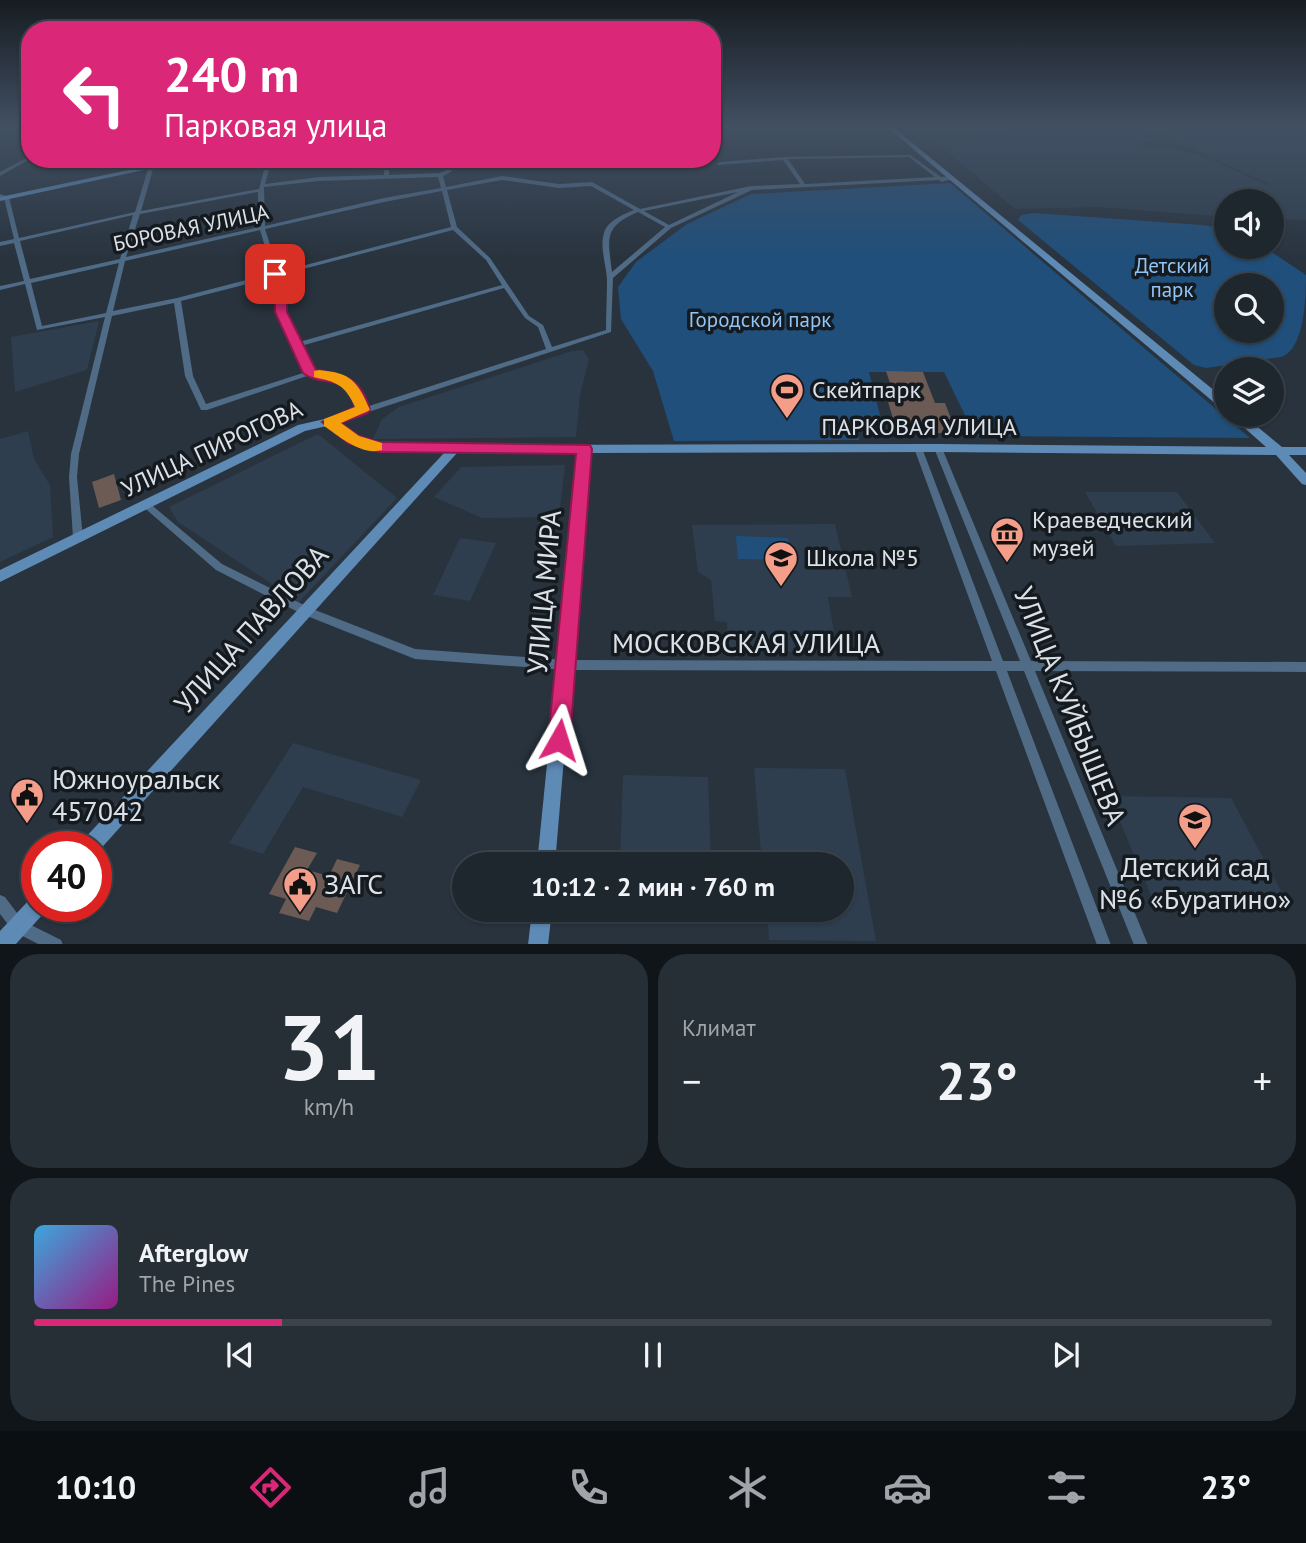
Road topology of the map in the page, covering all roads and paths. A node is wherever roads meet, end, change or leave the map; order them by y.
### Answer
1 (116, 171) edge
2 (150, 171) edge
3 (267, 171) edge
4 (386, 171) edge
5 (449, 171) edge
6 (793, 171) edge
7 (935, 171) edge
8 (938, 171) edge
9 (440, 175) junction
10 (386, 177) junction
11 (947, 179) junction
12 (803, 185) junction
13 (262, 188) junction
14 (751, 188) junction
15 (443, 190) junction
16 (2, 197) edge
17 (636, 211) junction
18 (137, 213) junction
19 (670, 227) junction
20 (262, 228) junction
21 (454, 229) junction
22 (16, 240) junction
23 (0, 244) edge
24 (123, 258) junction
25 (275, 274) junction
26 (610, 277) junction
27 (28, 281) junction
28 (505, 286) junction
29 (0, 288) edge
30 (177, 300) junction
31 (108, 315) junction
32 (297, 345) junction
33 (549, 349) junction
34 (310, 373) junction
35 (1214, 396) edge
36 (363, 410) junction
37 (329, 422) junction
38 (1250, 427) edge
39 (918, 448) junction
40 (938, 448) junction
41 (454, 449) junction
42 (584, 449) junction
43 (1278, 450) junction
44 (1306, 451) edge
45 (1306, 481) edge
46 (145, 504) junction
47 (78, 538) junction
48 (0, 576) edge
49 (306, 611) junction
50 (566, 665) junction
51 (1306, 667) edge
52 (1001, 668) junction
53 (1029, 668) junction
54 (105, 831) edge
55 (547, 852) edge
56 (0, 902) edge
57 (22, 922) edge
58 (541, 922) edge
59 (18, 926) junction
60 (2, 944) edge
61 (56, 944) edge
62 (538, 944) edge
63 (1104, 944) edge
64 (1141, 944) edge

1 - 16 street
2 - 18 street
3 - 13 street
4 - 10 street
5 - 9 street
6 - 12 street
7 - 11 street
8 - 11 street
9 - 10 street
9 - 15 street
10 - 13 street
11 - 12 street
11 - 35 street
12 - 14 street
13 - 18 street
13 - 20 street
14 - 17 street
14 - 19 street
15 - 17 street, БОРОВАЯ УЛИЦА
15 - 20 street, БОРОВАЯ УЛИЦА
15 - 21 street
16 - 22 street
17 - 19 street, БОРОВАЯ УЛИЦА
17 - 26 street
18 - 22 street
18 - 24 street
19 - 26 street
20 - 24 street, БОРОВАЯ УЛИЦА
20 - 25 street
21 - 25 street
21 - 28 street
22 - 23 street
22 - 27 street
24 - 27 street, БОРОВАЯ УЛИЦА
24 - 31 street
25 - 30 street
25 - 32 street
26 - 33 street, УЛИЦА ПИРОГОВА
27 - 29 street, БОРОВАЯ УЛИЦА
27 - 31 street
28 - 32 street
28 - 33 street
30 - 31 street
30 - 34 street
31 - 47 street
32 - 34 street
33 - 36 street, УЛИЦА ПИРОГОВА
34 - 36 street
36 - 37 street, УЛИЦА ПИРОГОВА
37 - 41 street, ПАРКОВАЯ УЛИЦА
37 - 46 street, УЛИЦА ПИРОГОВА
38 - 43 street
39 - 40 street, ПАРКОВАЯ УЛИЦА
39 - 42 street, ПАРКОВАЯ УЛИЦА
39 - 52 street, УЛИЦА КУЙБЫШЕВА
40 - 43 street, ПАРКОВАЯ УЛИЦА
40 - 53 street, УЛИЦА КУЙБЫШЕВА
41 - 42 street, ПАРКОВАЯ УЛИЦА
41 - 49 street, УЛИЦА ПАВЛОВА
42 - 50 street, УЛИЦА МИРА
43 - 44 street, ПАРКОВАЯ УЛИЦА
43 - 45 street
46 - 47 street, УЛИЦА ПИРОГОВА
46 - 49 street, МОСКОВСКАЯ УЛИЦА
47 - 48 street, УЛИЦА ПИРОГОВА
49 - 50 street, МОСКОВСКАЯ УЛИЦА
49 - 54 street, УЛИЦА ПАВЛОВА
50 - 52 street, МОСКОВСКАЯ УЛИЦА
50 - 55 street, УЛИЦА МИРА
51 - 53 street, МОСКОВСКАЯ УЛИЦА
52 - 53 street, МОСКОВСКАЯ УЛИЦА
52 - 63 street, УЛИЦА КУЙБЫШЕВА
53 - 64 street, УЛИЦА КУЙБЫШЕВА
56 - 59 street
57 - 59 street
58 - 62 street
59 - 60 street
59 - 61 street

